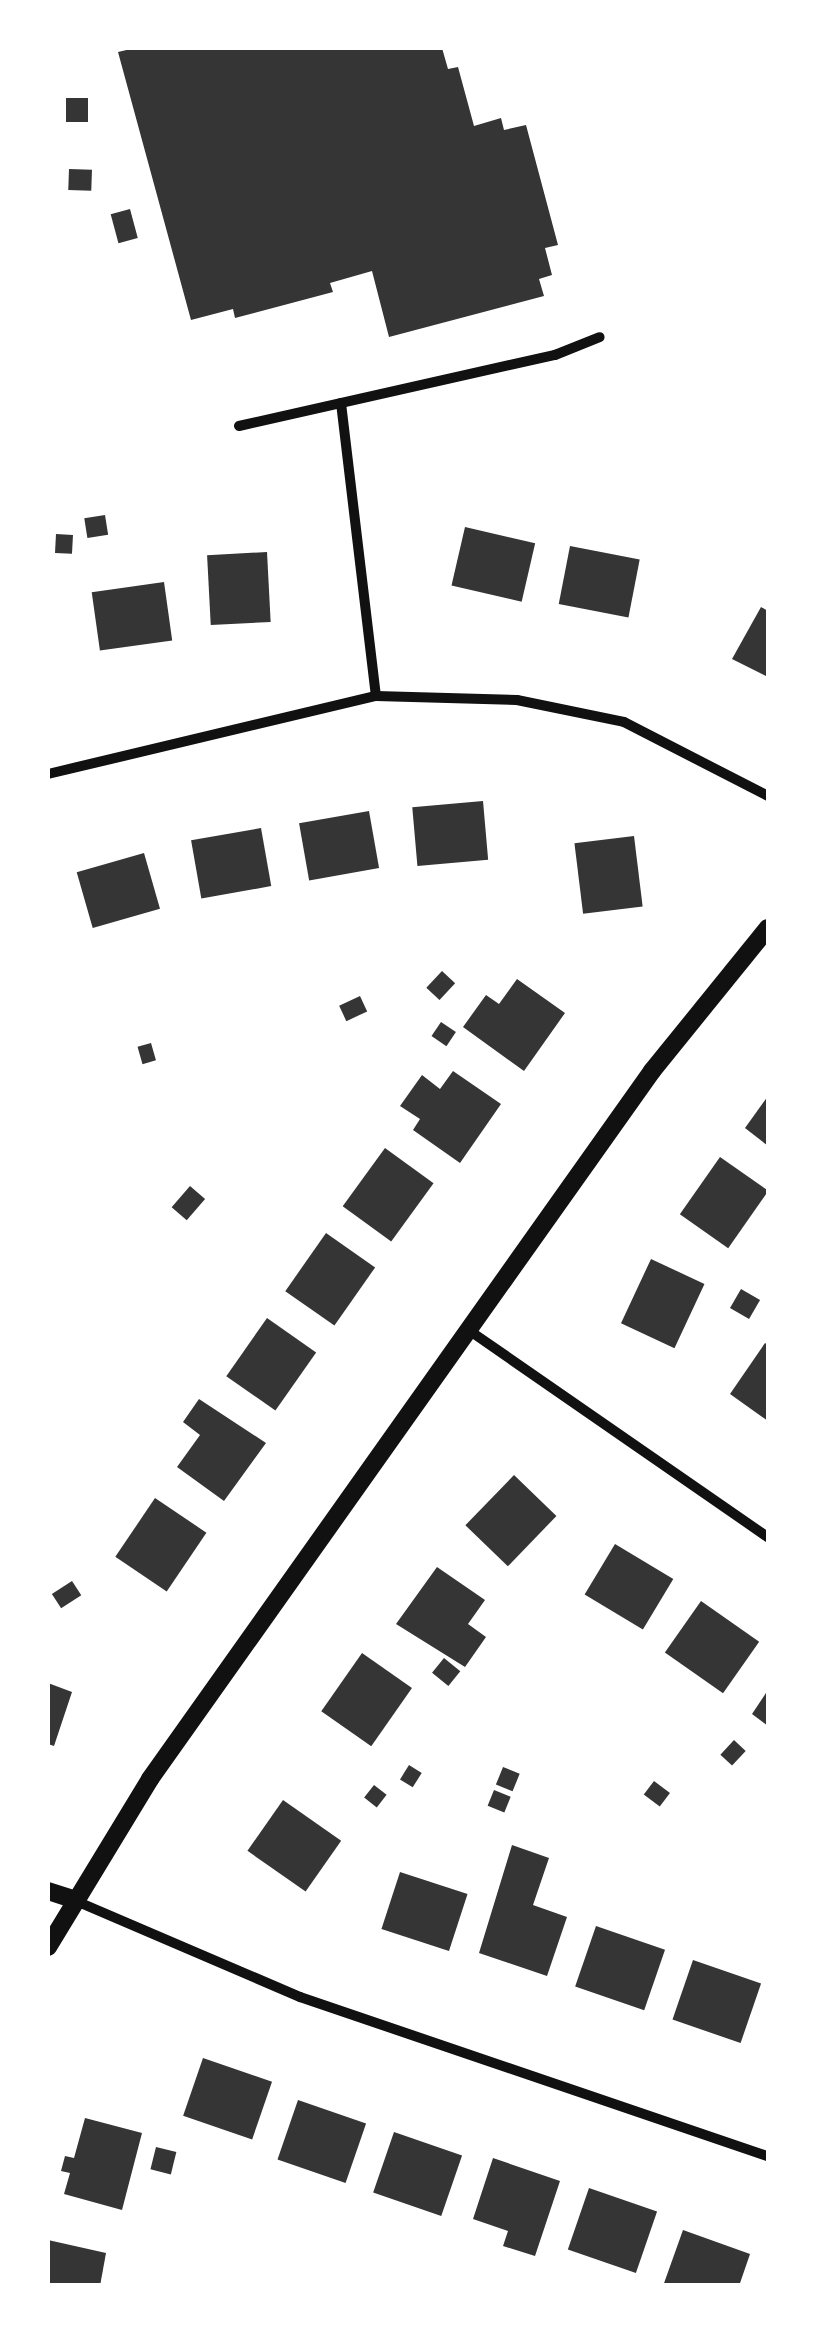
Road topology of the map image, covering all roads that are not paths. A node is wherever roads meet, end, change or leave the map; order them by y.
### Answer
1 (600, 337) dead end
2 (341, 403) junction
3 (239, 426) dead end
4 (376, 696) junction
5 (48, 774) edge
6 (768, 796) edge
7 (768, 928) edge
8 (470, 1332) junction
9 (768, 1536) edge
10 (48, 1891) edge
11 (74, 1900) junction
12 (48, 1947) edge
13 (768, 2156) edge

1 - 2 street
2 - 3 street
2 - 4 street
4 - 5 street
4 - 6 street
7 - 8 street
8 - 9 street
8 - 11 street
10 - 11 street
11 - 12 street
11 - 13 street

